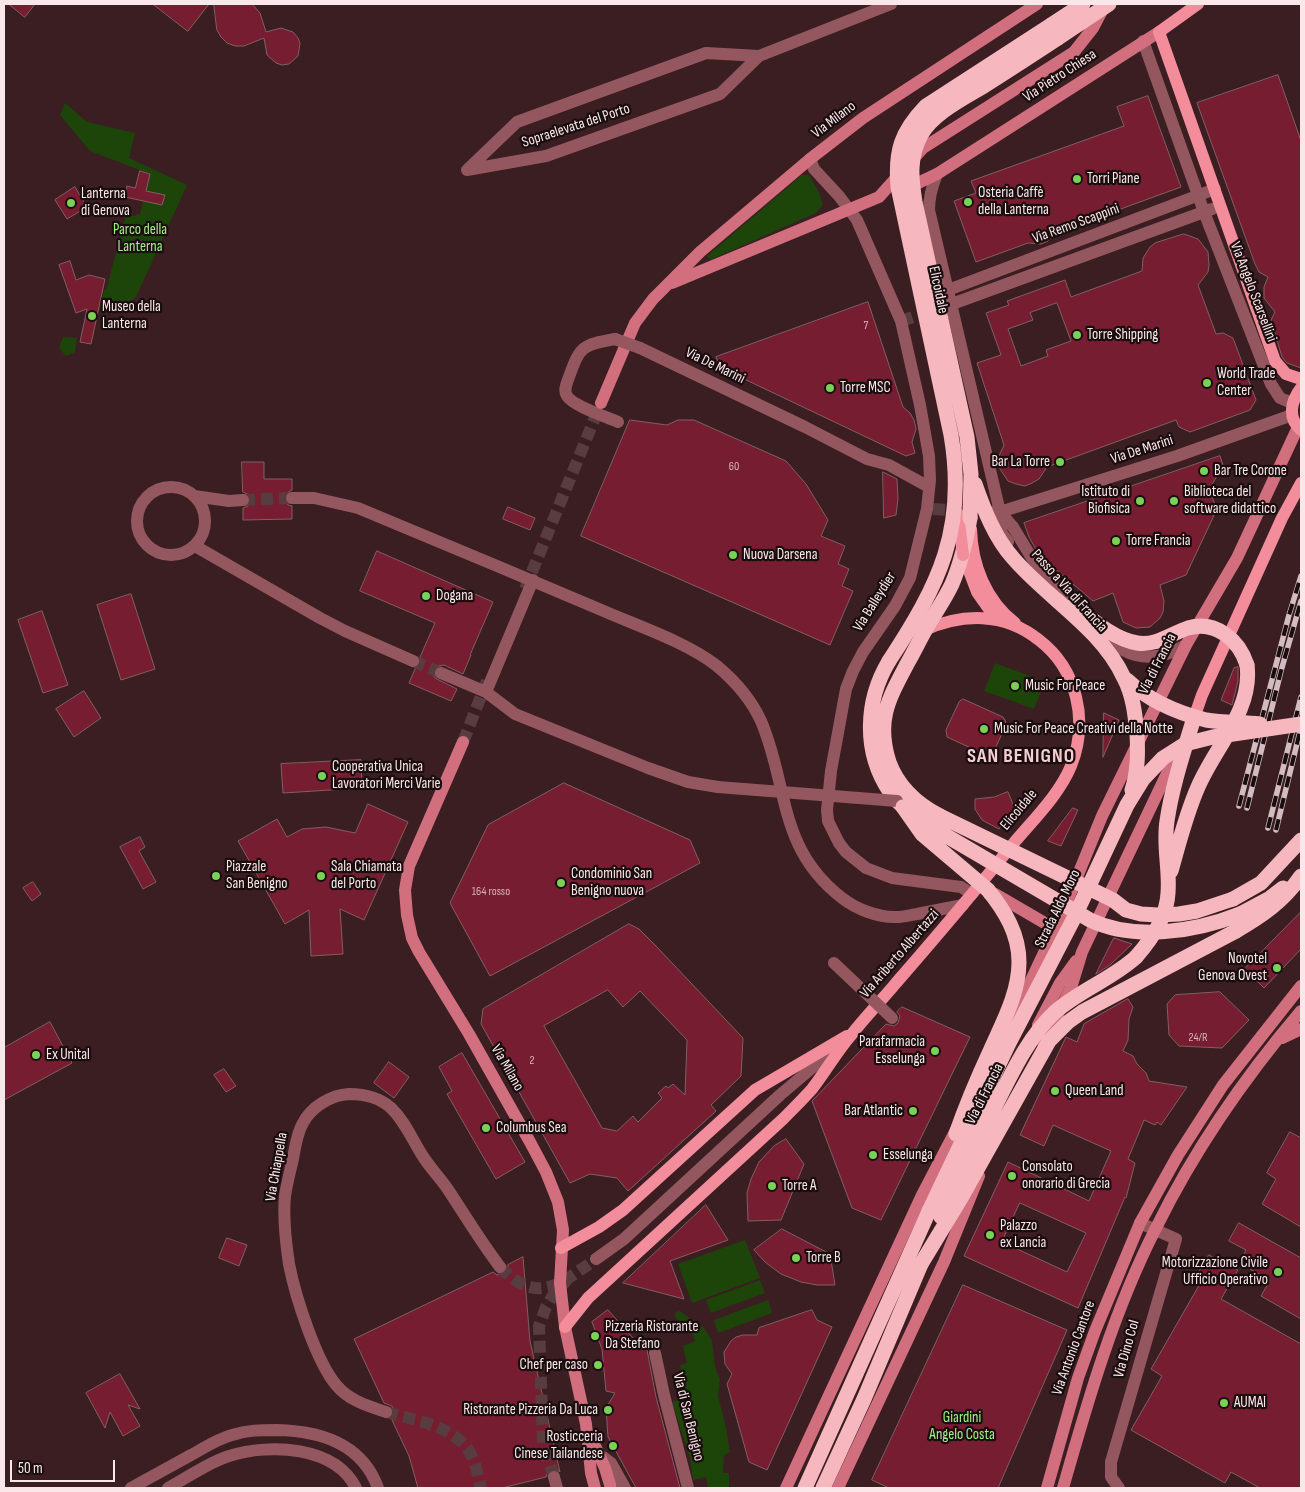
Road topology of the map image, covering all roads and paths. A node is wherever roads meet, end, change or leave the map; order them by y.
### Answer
1 (891, 4) edge
2 (1038, 4) edge
3 (1083, 4) edge
4 (1198, 4) edge
5 (1107, 5) edge
6 (1159, 32) junction
7 (1143, 42) junction
8 (759, 56) junction
9 (810, 159) junction
10 (937, 174) junction
11 (918, 183) dead end
12 (1215, 189) junction
13 (1198, 195) junction
14 (1221, 206) junction
15 (849, 209) junction
16 (1204, 212) junction
17 (668, 285) junction
18 (948, 290) junction
19 (952, 304) dead end
20 (1301, 379) edge
21 (1301, 388) edge
22 (600, 403) tunnel mouth
23 (1292, 409) junction
24 (618, 422) dead end
25 (1300, 429) edge
26 (951, 435) junction
27 (971, 474) junction
28 (1301, 483) edge
29 (929, 487) junction
30 (956, 494) junction
31 (194, 496) junction
32 (292, 498) tunnel mouth
33 (243, 500) tunnel mouth
34 (1000, 512) junction
35 (976, 516) junction
36 (195, 546) junction
37 (963, 555) junction
38 (1012, 557) junction
39 (533, 580) junction
40 (996, 619) junction
41 (1082, 620) junction
42 (926, 629) junction
43 (1023, 629) junction
44 (1186, 645) junction
45 (1122, 650) junction
46 (413, 661) tunnel mouth
47 (889, 662) junction
48 (1110, 662) junction
49 (441, 673) tunnel mouth
50 (1125, 678) junction
51 (486, 692) junction
52 (1193, 721) junction
53 (1297, 724) edge
54 (1145, 728) junction
55 (463, 742) tunnel mouth
56 (900, 804) junction
57 (1127, 805) junction
58 (1300, 841) edge
59 (1301, 871) edge
60 (1301, 876) edge
61 (1168, 882) junction
62 (972, 894) junction
63 (963, 905) junction
64 (1057, 925) junction
65 (834, 963) dead end
66 (1301, 986) edge
67 (1301, 994) edge
68 (1287, 1002) junction
69 (1301, 1011) edge
70 (892, 1018) dead end
71 (1301, 1029) edge
72 (851, 1034) junction
73 (1267, 1051) junction
74 (929, 1211) junction
75 (1140, 1223) junction
76 (1155, 1228) junction
77 (562, 1248) junction
78 (596, 1259) tunnel mouth
79 (921, 1264) junction
80 (500, 1266) tunnel mouth
81 (564, 1327) junction
82 (656, 1353) dead end
83 (386, 1412) tunnel mouth
84 (586, 1424) junction
85 (599, 1454) junction
86 (131, 1488) edge
87 (168, 1488) edge
88 (356, 1488) edge
89 (378, 1488) edge
90 (595, 1488) edge
91 (611, 1488) edge
92 (625, 1488) edge
93 (688, 1488) edge
94 (786, 1488) edge
95 (806, 1488) edge
96 (823, 1488) edge
97 (838, 1488) edge
98 (1047, 1488) edge
99 (1063, 1488) edge
100 (1119, 1488) edge

1 - 8 street, Sopraelevata del Porto
2 - 9 main road, Via Milano
3 - 26 highway, Elicoidale, bridge
4 - 6 main road, Via Pietro Chiesa
5 - 15 main road, Via Milano
5 - 27 highway, Elicoidale, bridge
6 - 7 main road, Via Pietro Chiesa
6 - 12 main road, Via Angelo Scarsellini
7 - 10 main road, Via Pietro Chiesa
7 - 13 street, Via Angelo Scarsellini
8 - 8 street, Sopraelevata del Porto
9 - 15 street, Via Balleydier
9 - 17 main road, Via Milano
10 - 11 main road
10 - 18 street
12 - 13 street, Via Remo Scappini
12 - 14 main road, Via Angelo Scarsellini
13 - 16 street, Via Angelo Scarsellini
13 - 18 street, Via Remo Scappini
14 - 16 street
14 - 20 main road, Via Angelo Scarsellini
15 - 17 main road, Via Milano
15 - 29 street, Via Balleydier
16 - 19 street
16 - 23 street, Via Angelo Scarsellini
17 - 22 main road, Via Milano
18 - 34 street
21 - 23 main road
23 - 25 main road, Via di Francia
23 - 34 street, Via De Marini
24 - 29 street, Via De Marini, bridge
25 - 44 main road, Via di Francia
26 - 27 highway, bridge
26 - 30 highway, Elicoidale, bridge
27 - 35 highway, Elicoidale, bridge
27 - 38 highway, bridge
28 - 52 main road, Via di Francia
29 - 62 street, Via Balleydier
30 - 37 main road, bridge
30 - 47 highway, Elicoidale, bridge
31 - 33 street
31 - 36 street
31 - 36 street
32 - 39 street
34 - 35 street, Via De Marini
34 - 41 street, Passo a Via di Francia
34 - 41 street, Passo a Via di Francia
35 - 37 highway, Elicoidale, bridge
35 - 43 main road
36 - 46 street
37 - 40 main road
37 - 42 highway, Elicoidale
38 - 50 highway, bridge
38 - 61 highway, bridge
39 - 51 street
39 - 63 street
40 - 42 main road, Elicoidale
40 - 43 main road, Elicoidale
41 - 45 street, Passo a Via di Francia
41 - 48 street, Passo a Via di Francia
42 - 47 main road, Elicoidale, bridge
42 - 58 highway, bridge
43 - 62 main road, Elicoidale
44 - 45 street, Passo a Via di Francia
44 - 54 main road, Via di Francia
45 - 48 street
47 - 56 highway, Elicoidale
48 - 54 street, Passo a Via di Francia
49 - 51 street
50 - 53 highway, bridge
50 - 57 highway, bridge
51 - 56 street, bridge
52 - 61 highway
52 - 97 main road, Via di Francia
53 - 57 highway, Strada Aldo Moro, bridge
54 - 64 main road, Via di Francia
55 - 77 main road, Via Milano
56 - 59 highway, Elicoidale, bridge
56 - 74 highway, bridge
57 - 74 highway, Strada Aldo Moro, bridge
60 - 79 highway, bridge
61 - 79 highway, bridge
62 - 63 main road, Via Ariberto Albertazzi
62 - 64 main road, Via Balleydier
63 - 72 main road, Via Ariberto Albertazzi
64 - 94 main road, Via di Francia
65 - 70 street, bridge
66 - 68 main road, Via Antonio Cantore
67 - 68 main road, Via Antonio Cantore
68 - 75 main road, Via Antonio Cantore
69 - 73 main road, Via Antonio Cantore
71 - 73 main road
72 - 77 main road
72 - 78 street
72 - 81 main road
73 - 76 main road, Via Antonio Cantore
74 - 95 highway
75 - 76 street
75 - 98 main road, Via Antonio Cantore
76 - 99 main road, Via Antonio Cantore
76 - 100 street, Via Dino Col
77 - 81 main road, Via Milano
79 - 96 highway
80 - 83 street, Via Chiappella
81 - 84 main road, Via Milano
82 - 93 street, Via di San Benigno
84 - 85 main road, Via Milano
84 - 90 main road, Via Milano
85 - 91 main road, Via Milano
85 - 92 street, Via Milano
86 - 89 street
87 - 88 street

